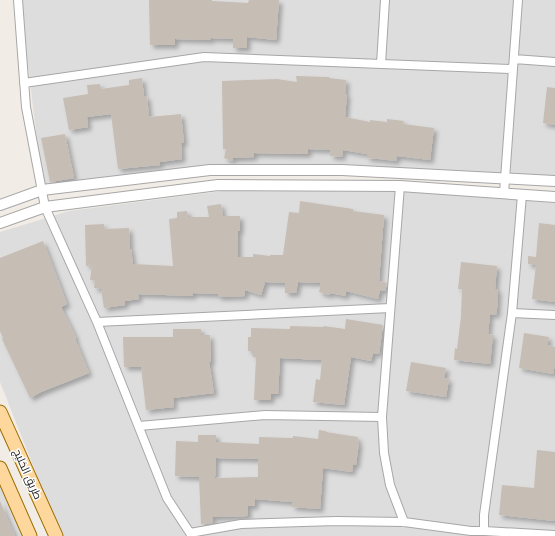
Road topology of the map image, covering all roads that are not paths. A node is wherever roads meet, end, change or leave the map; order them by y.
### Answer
1 (18, 0) edge
2 (385, 0) edge
3 (518, 0) edge
4 (514, 59) junction
5 (555, 62) edge
6 (381, 64) junction
7 (513, 69) junction
8 (24, 83) junction
9 (506, 177) junction
10 (555, 180) edge
11 (400, 186) junction
12 (42, 190) junction
13 (504, 193) junction
14 (522, 195) junction
15 (555, 197) edge
16 (0, 205) edge
17 (45, 207) junction
18 (0, 223) edge
19 (390, 308) junction
20 (512, 313) junction
21 (555, 315) edge
22 (97, 322) junction
23 (0, 412) edge
24 (382, 417) junction
25 (139, 426) junction
26 (0, 468) edge
27 (404, 522) junction
28 (484, 531) junction
29 (191, 534) edge
30 (471, 534) edge
31 (555, 535) edge
32 (30, 536) edge
33 (56, 536) edge

1 - 8 street
2 - 6 street
3 - 4 street
4 - 5 street
4 - 7 street
6 - 7 street
6 - 8 street
7 - 9 street
8 - 12 street
9 - 10 street
9 - 12 street
9 - 13 street
11 - 13 street
11 - 17 street
11 - 19 street
12 - 16 street
12 - 17 street
13 - 14 street
14 - 15 street
14 - 20 street
17 - 18 street
17 - 22 street
19 - 22 street
19 - 24 street
20 - 21 street
20 - 28 street
22 - 25 street
23 - 33 main road, طريق الخليج
24 - 25 street
24 - 27 street
25 - 29 street
26 - 32 main road
27 - 29 street
27 - 30 street
28 - 30 street
28 - 31 street

